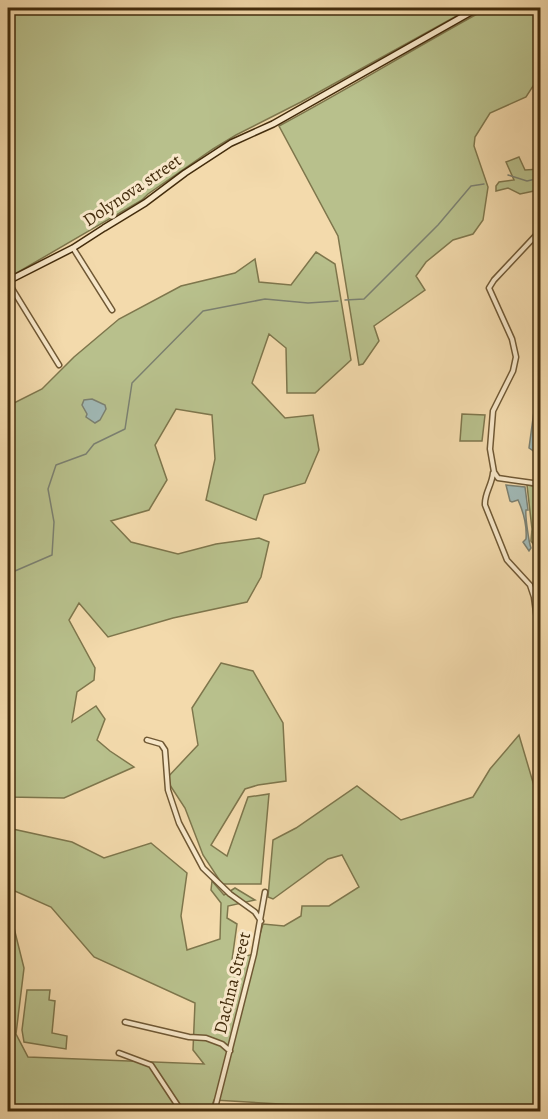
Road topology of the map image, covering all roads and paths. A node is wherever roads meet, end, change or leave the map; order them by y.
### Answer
1 (478, 8) edge
2 (540, 231) edge
3 (73, 248) junction
4 (8, 281) edge
5 (112, 310) dead end
6 (59, 365) dead end
7 (494, 472) junction
8 (540, 484) edge
9 (540, 642) edge
10 (540, 665) edge
11 (537, 686) dead end
12 (147, 740) dead end
13 (265, 892) dead end
14 (261, 921) junction
15 (125, 1022) dead end
16 (230, 1051) junction
17 (119, 1053) dead end
18 (259, 1111) edge
19 (182, 1112) edge
20 (214, 1112) edge
21 (240, 1112) edge

1 - 3 street, Dolynova street
2 - 7 street
3 - 4 street, Dolynova street
3 - 5 street
4 - 6 street
7 - 8 street
7 - 9 street
10 - 11 street
12 - 14 street, Dachna Street
13 - 14 street, Dachna Street
14 - 16 street, Dachna Street
15 - 16 street, Dachna Street
16 - 20 street, Dachna Street
17 - 19 street
18 - 21 street

